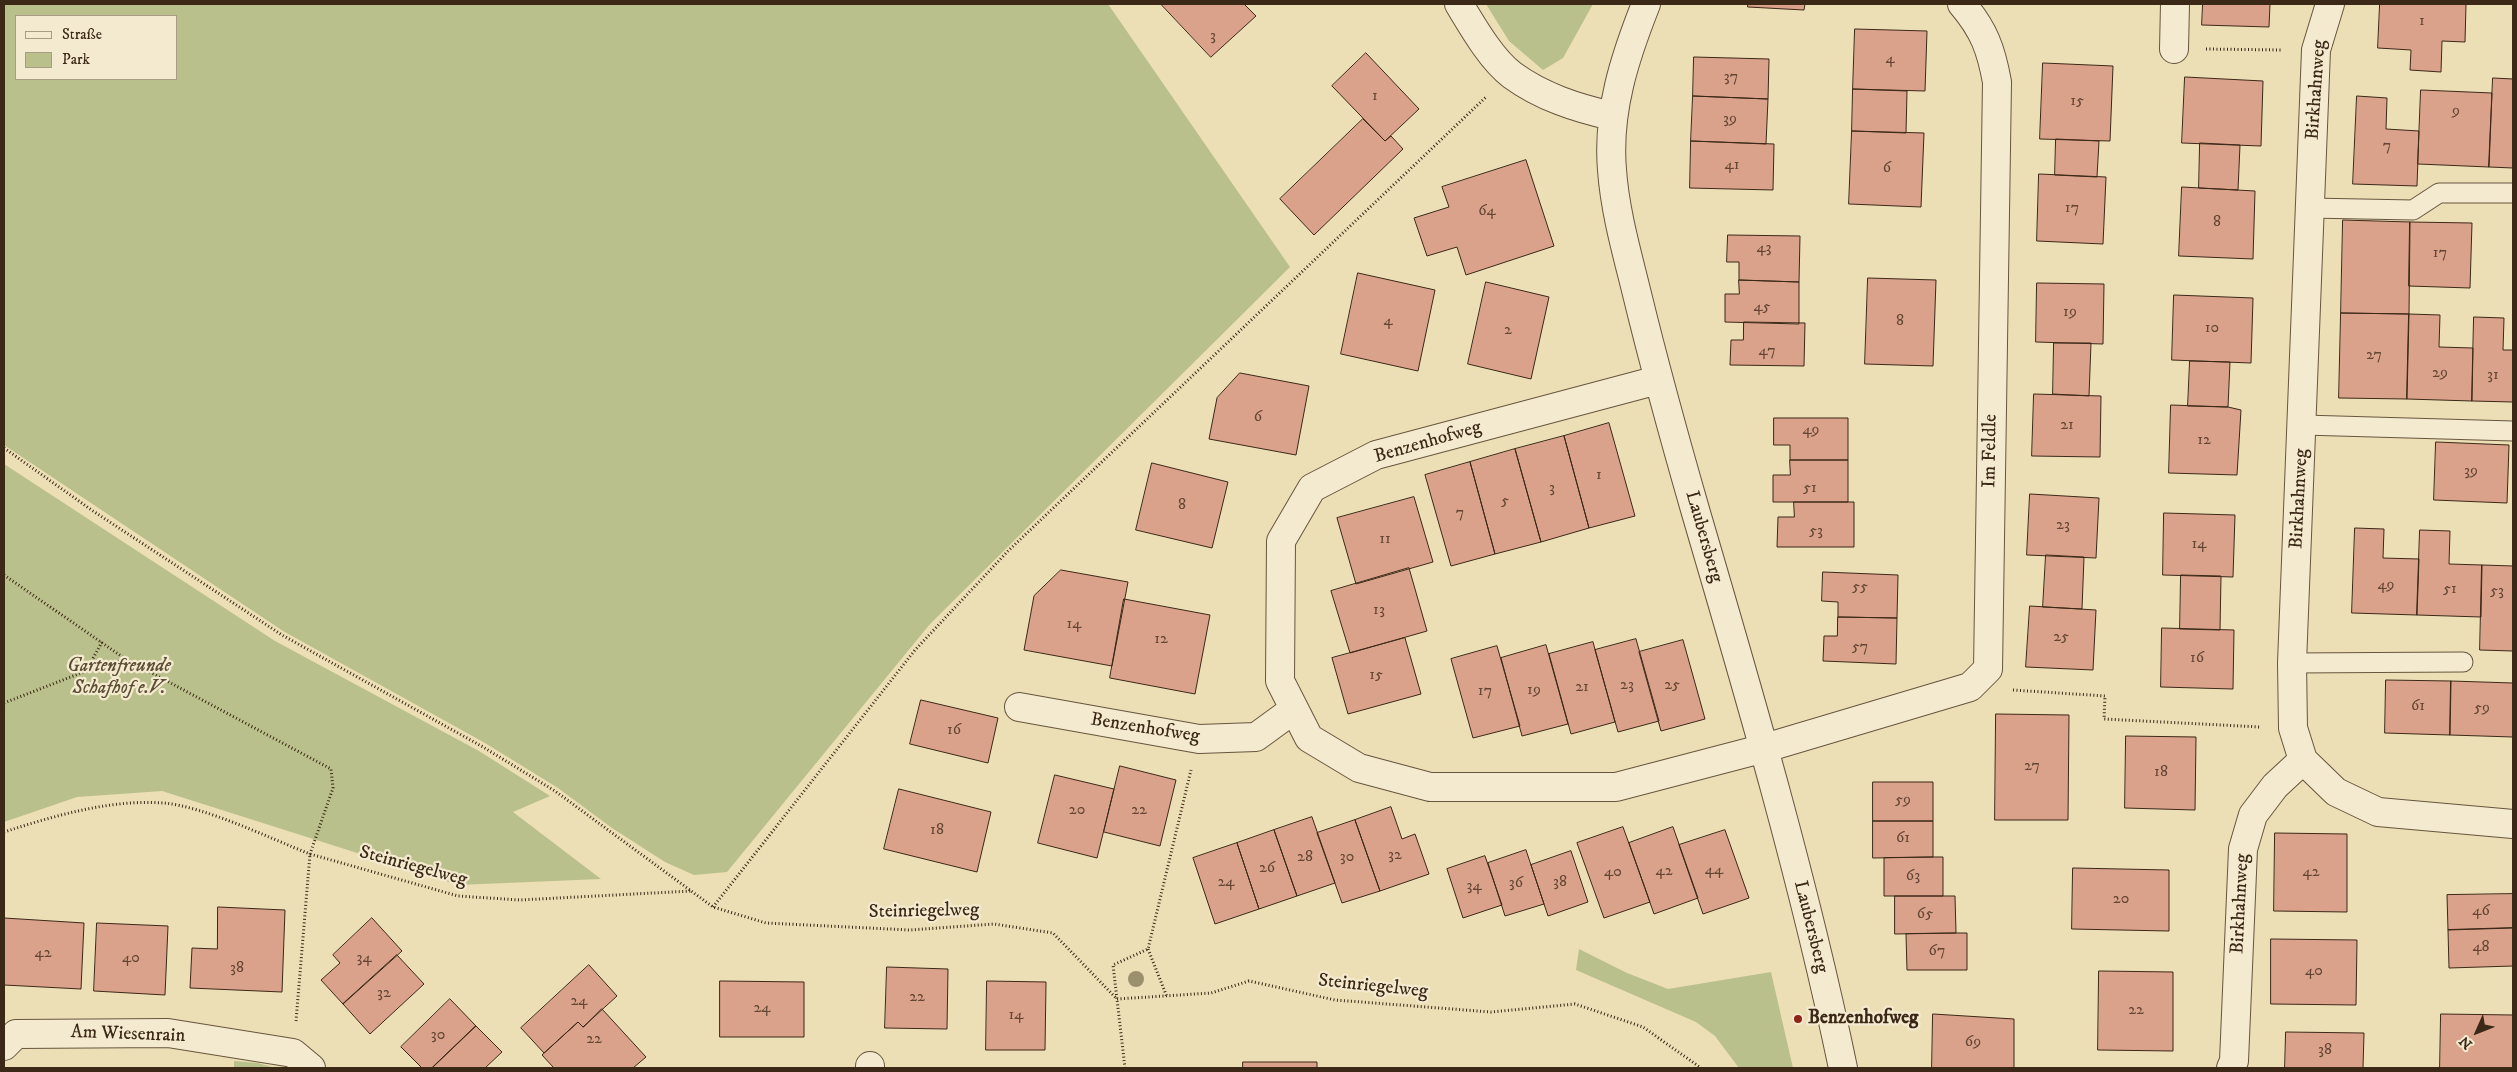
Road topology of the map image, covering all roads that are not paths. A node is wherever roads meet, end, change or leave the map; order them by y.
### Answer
1 (1459, 4) edge
2 (1646, 4) edge
3 (1962, 4) edge
4 (2175, 4) edge
5 (2330, 4) edge
6 (2174, 49) road end
7 (1612, 116) junction
8 (2513, 193) edge
9 (2310, 208) junction
10 (1658, 380) junction
11 (2303, 425) junction
12 (2513, 430) edge
13 (2463, 662) dead end
14 (2292, 663) junction
15 (1019, 707) dead end
16 (1293, 710) junction
17 (1765, 748) junction
18 (2303, 760) junction
19 (2513, 824) edge
20 (4, 1046) edge
21 (302, 1060) edge
22 (1843, 1068) edge
23 (2230, 1068) edge

1 - 7 street
2 - 7 street, Laubersberg
3 - 17 street, Im Feldle
4 - 6 street
5 - 9 street, Birkhahnweg
7 - 10 street, Laubersberg
8 - 9 lane
9 - 11 street, Birkhahnweg
10 - 16 street, Benzenhofweg
10 - 17 street, Laubersberg
11 - 12 lane, Birkhahnweg
11 - 14 street, Birkhahnweg
13 - 14 lane
14 - 18 street, Birkhahnweg
15 - 16 street, Benzenhofweg
16 - 17 street, Benzenhofweg
17 - 22 street, Laubersberg
18 - 19 street, Birkhahnweg
18 - 23 street, Birkhahnweg
20 - 21 street, Am Wiesenrain

